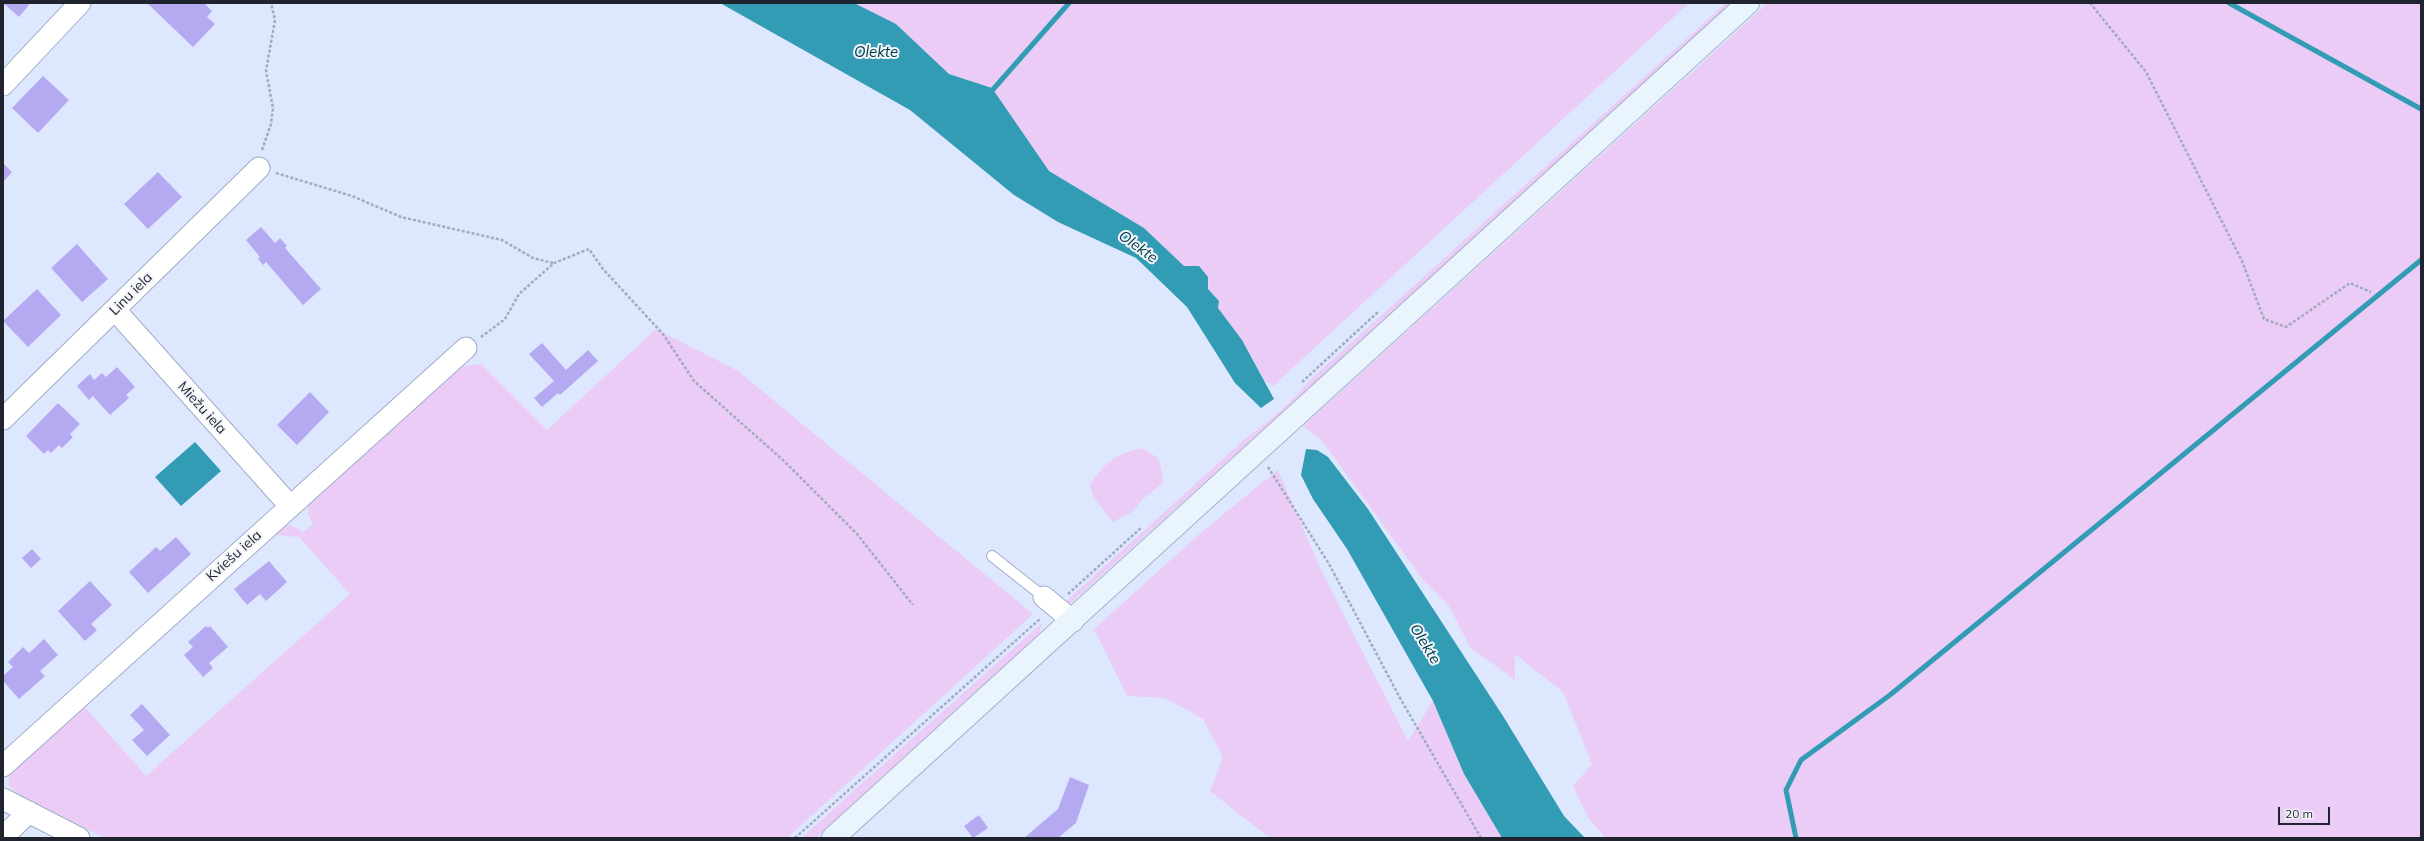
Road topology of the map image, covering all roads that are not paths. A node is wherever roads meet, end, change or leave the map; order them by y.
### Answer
1 (80, 3) edge
2 (1748, 3) edge
3 (3, 85) edge
4 (260, 168) road end
5 (115, 310) junction
6 (466, 348) road end
7 (3, 420) edge
8 (290, 506) junction
9 (992, 556) dead end
10 (1049, 601) joint
11 (1073, 621) junction
12 (3, 766) edge
13 (3, 799) edge
14 (29, 812) junction
15 (3, 837) edge
16 (79, 838) edge
17 (834, 838) edge

1 - 3 street
2 - 11 main road
4 - 5 street, Linu iela
5 - 7 street, Linu iela
5 - 8 street, Miežu iela
6 - 8 street, Kviešu iela
8 - 12 street, Kviešu iela
9 - 10 lane
10 - 11 street
11 - 17 main road
13 - 14 street
14 - 15 street
14 - 16 street

